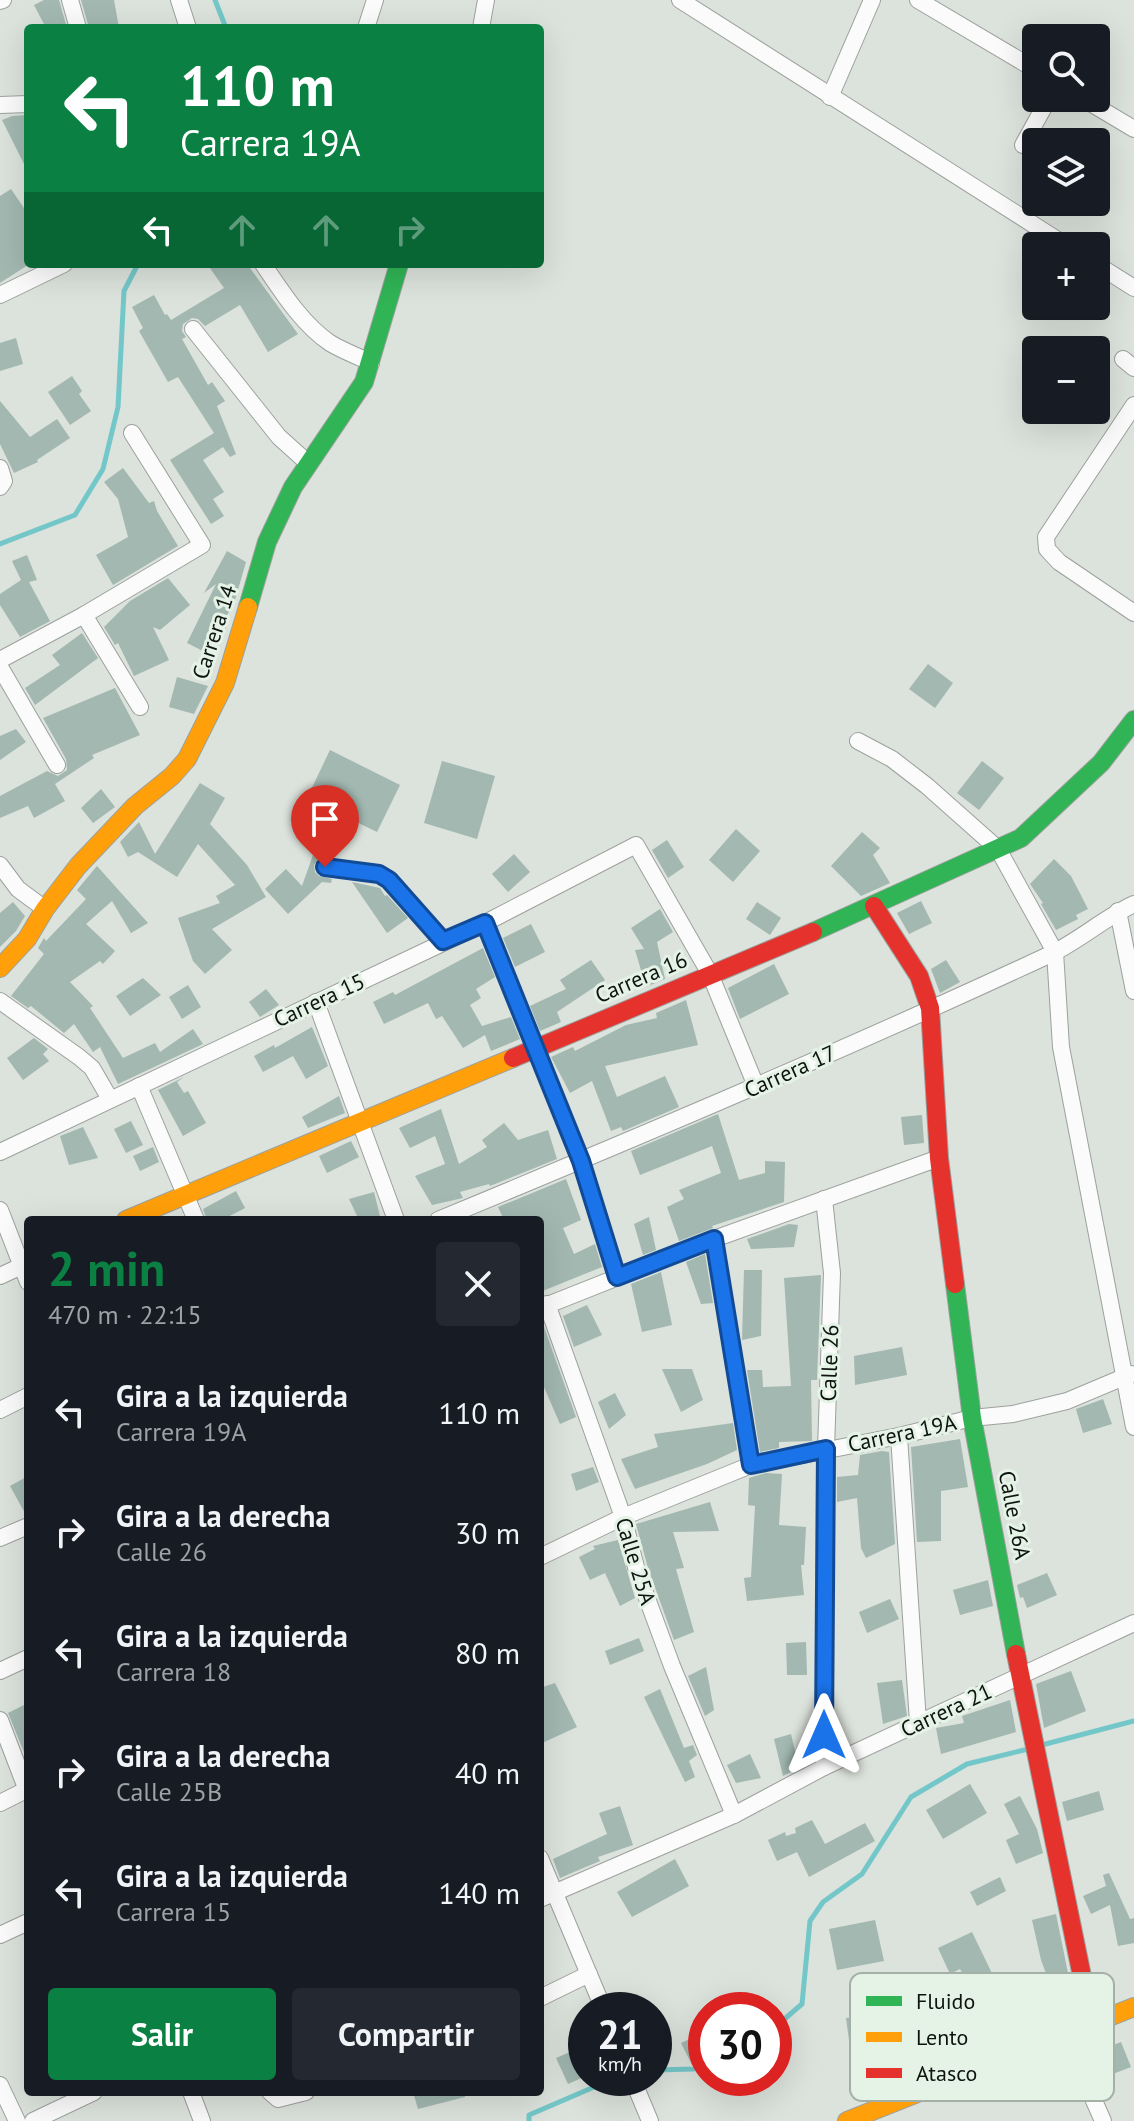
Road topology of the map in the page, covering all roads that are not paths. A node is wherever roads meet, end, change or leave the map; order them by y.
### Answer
1 (70, 0) edge
2 (179, 0) edge
3 (375, 0) edge
4 (486, 0) edge
5 (680, 0) edge
6 (872, 0) edge
7 (918, 0) edge
8 (77, 24) edge
9 (187, 24) edge
10 (367, 24) edge
11 (482, 24) edge
12 (1022, 62) edge
13 (830, 97) junction
14 (24, 104) edge
15 (0, 105) edge
16 (1105, 112) edge
17 (1134, 129) edge
18 (1045, 232) edge
19 (56, 268) edge
20 (266, 268) edge
21 (398, 268) edge
22 (1110, 273) edge
23 (1134, 288) edge
24 (0, 295) edge
25 (193, 329) dead end
26 (371, 363) junction
27 (1134, 405) edge
28 (132, 433) dead end
29 (309, 464) junction
30 (0, 468) edge
31 (0, 487) edge
32 (1132, 607) edge
33 (84, 615) junction
34 (0, 660) edge
35 (0, 667) edge
36 (140, 707) dead end
37 (1134, 720) edge
38 (858, 741) dead end
39 (57, 765) dead end
40 (998, 849) junction
41 (0, 865) edge
42 (325, 867) dead end
43 (1134, 904) edge
44 (874, 906) junction
45 (45, 909) junction
46 (1118, 911) junction
47 (485, 923) junction
48 (443, 941) junction
49 (1055, 952) junction
50 (0, 968) edge
51 (710, 974) junction
52 (1134, 991) edge
53 (0, 1001) edge
54 (316, 1002) junction
55 (930, 1008) junction
56 (534, 1047) junction
57 (139, 1086) junction
58 (756, 1086) junction
59 (110, 1099) junction
60 (361, 1121) junction
61 (0, 1152) edge
62 (939, 1158) junction
63 (581, 1161) junction
64 (185, 1194) junction
65 (824, 1199) junction
66 (0, 1210) edge
67 (135, 1216) edge
68 (194, 1216) edge
69 (395, 1216) edge
70 (448, 1216) edge
71 (714, 1239) junction
72 (24, 1262) edge
73 (24, 1264) edge
74 (0, 1276) edge
75 (617, 1277) junction
76 (544, 1306) edge
77 (1129, 1375) edge
78 (24, 1398) edge
79 (0, 1410) edge
80 (972, 1418) junction
81 (1134, 1427) edge
82 (899, 1436) junction
83 (826, 1449) junction
84 (751, 1465) junction
85 (623, 1517) junction
86 (24, 1528) edge
87 (0, 1538) edge
88 (544, 1555) edge
89 (1134, 1623) edge
90 (24, 1660) edge
91 (0, 1671) edge
92 (1020, 1676) junction
93 (0, 1720) edge
94 (918, 1722) junction
95 (824, 1767) junction
96 (24, 1781) edge
97 (24, 1793) edge
98 (0, 1803) edge
99 (734, 1815) junction
100 (547, 1896) edge
101 (24, 1924) edge
102 (0, 1935) edge
103 (1083, 1973) edge
104 (589, 1974) junction
105 (596, 1992) edge
106 (544, 1996) edge
107 (1134, 2007) edge
108 (1114, 2016) edge
109 (0, 2085) edge
110 (86, 2096) edge
111 (193, 2096) edge
112 (640, 2096) edge
113 (898, 2101) edge
114 (1094, 2101) edge
115 (17, 2121) edge
116 (33, 2121) edge
117 (202, 2121) edge
118 (650, 2121) edge
119 (847, 2121) edge
120 (1103, 2121) edge

1 - 8 street
2 - 9 street
3 - 10 street
4 - 11 street
5 - 13 street
6 - 13 street
7 - 12 street
13 - 18 street
14 - 15 street
16 - 17 street
19 - 24 street
20 - 26 street
21 - 26 street, Carrera 14
22 - 23 street
25 - 29 street
26 - 29 street, Carrera 14
27 - 32 street
28 - 33 street
29 - 45 street, Carrera 14
30 - 31 street
33 - 34 street
33 - 36 street
35 - 39 street
37 - 40 street, Carrera 16
38 - 40 street
40 - 44 street, Carrera 16
40 - 49 street
41 - 45 street
42 - 48 street
43 - 46 street, Carrera 17
44 - 51 street, Carrera 16
44 - 55 street, Calle 26A
45 - 50 street, Carrera 14
46 - 49 street, Carrera 17
46 - 52 street
47 - 48 street, Carrera 15
47 - 51 street, Carrera 15
47 - 56 street
48 - 54 street, Carrera 15
49 - 55 street, Carrera 17
49 - 77 street
51 - 56 street, Carrera 16
51 - 58 street
53 - 59 street
54 - 57 street, Carrera 15
54 - 60 street
55 - 58 street, Carrera 17
55 - 62 street, Calle 26A
56 - 60 street, Carrera 16
56 - 63 street
57 - 59 street, Carrera 15
57 - 64 street
58 - 63 street, Carrera 17
59 - 61 street, Carrera 15
60 - 64 street, Carrera 16
60 - 69 street
62 - 65 street
62 - 80 street, Calle 26A
63 - 70 street, Carrera 17
63 - 75 street
64 - 67 street, Carrera 16
64 - 68 street
65 - 71 street
65 - 83 street, Calle 26
66 - 72 street
71 - 75 street
71 - 84 street
73 - 74 street
75 - 76 street
76 - 85 street, Calle 25A
77 - 80 street, Carrera 19A
77 - 81 street
78 - 79 street
80 - 82 street, Carrera 19A
80 - 92 street, Calle 26A
82 - 83 street, Carrera 19A
82 - 94 street
83 - 84 street, Carrera 19A
83 - 95 street, Calle 26
84 - 85 street, Carrera 19A
85 - 88 street, Carrera 19A
85 - 99 street, Calle 25A
86 - 87 street
89 - 92 street, Carrera 21
90 - 91 street
92 - 94 street, Carrera 21
92 - 103 street, Calle 26A
93 - 96 street
94 - 95 street, Carrera 21
95 - 99 street, Carrera 21
97 - 98 street
99 - 100 street, Carrera 21
100 - 104 street
101 - 102 street
104 - 105 street
104 - 106 street
107 - 108 street
109 - 115 street
110 - 116 street
111 - 117 street
112 - 118 street
113 - 119 street
114 - 120 street

